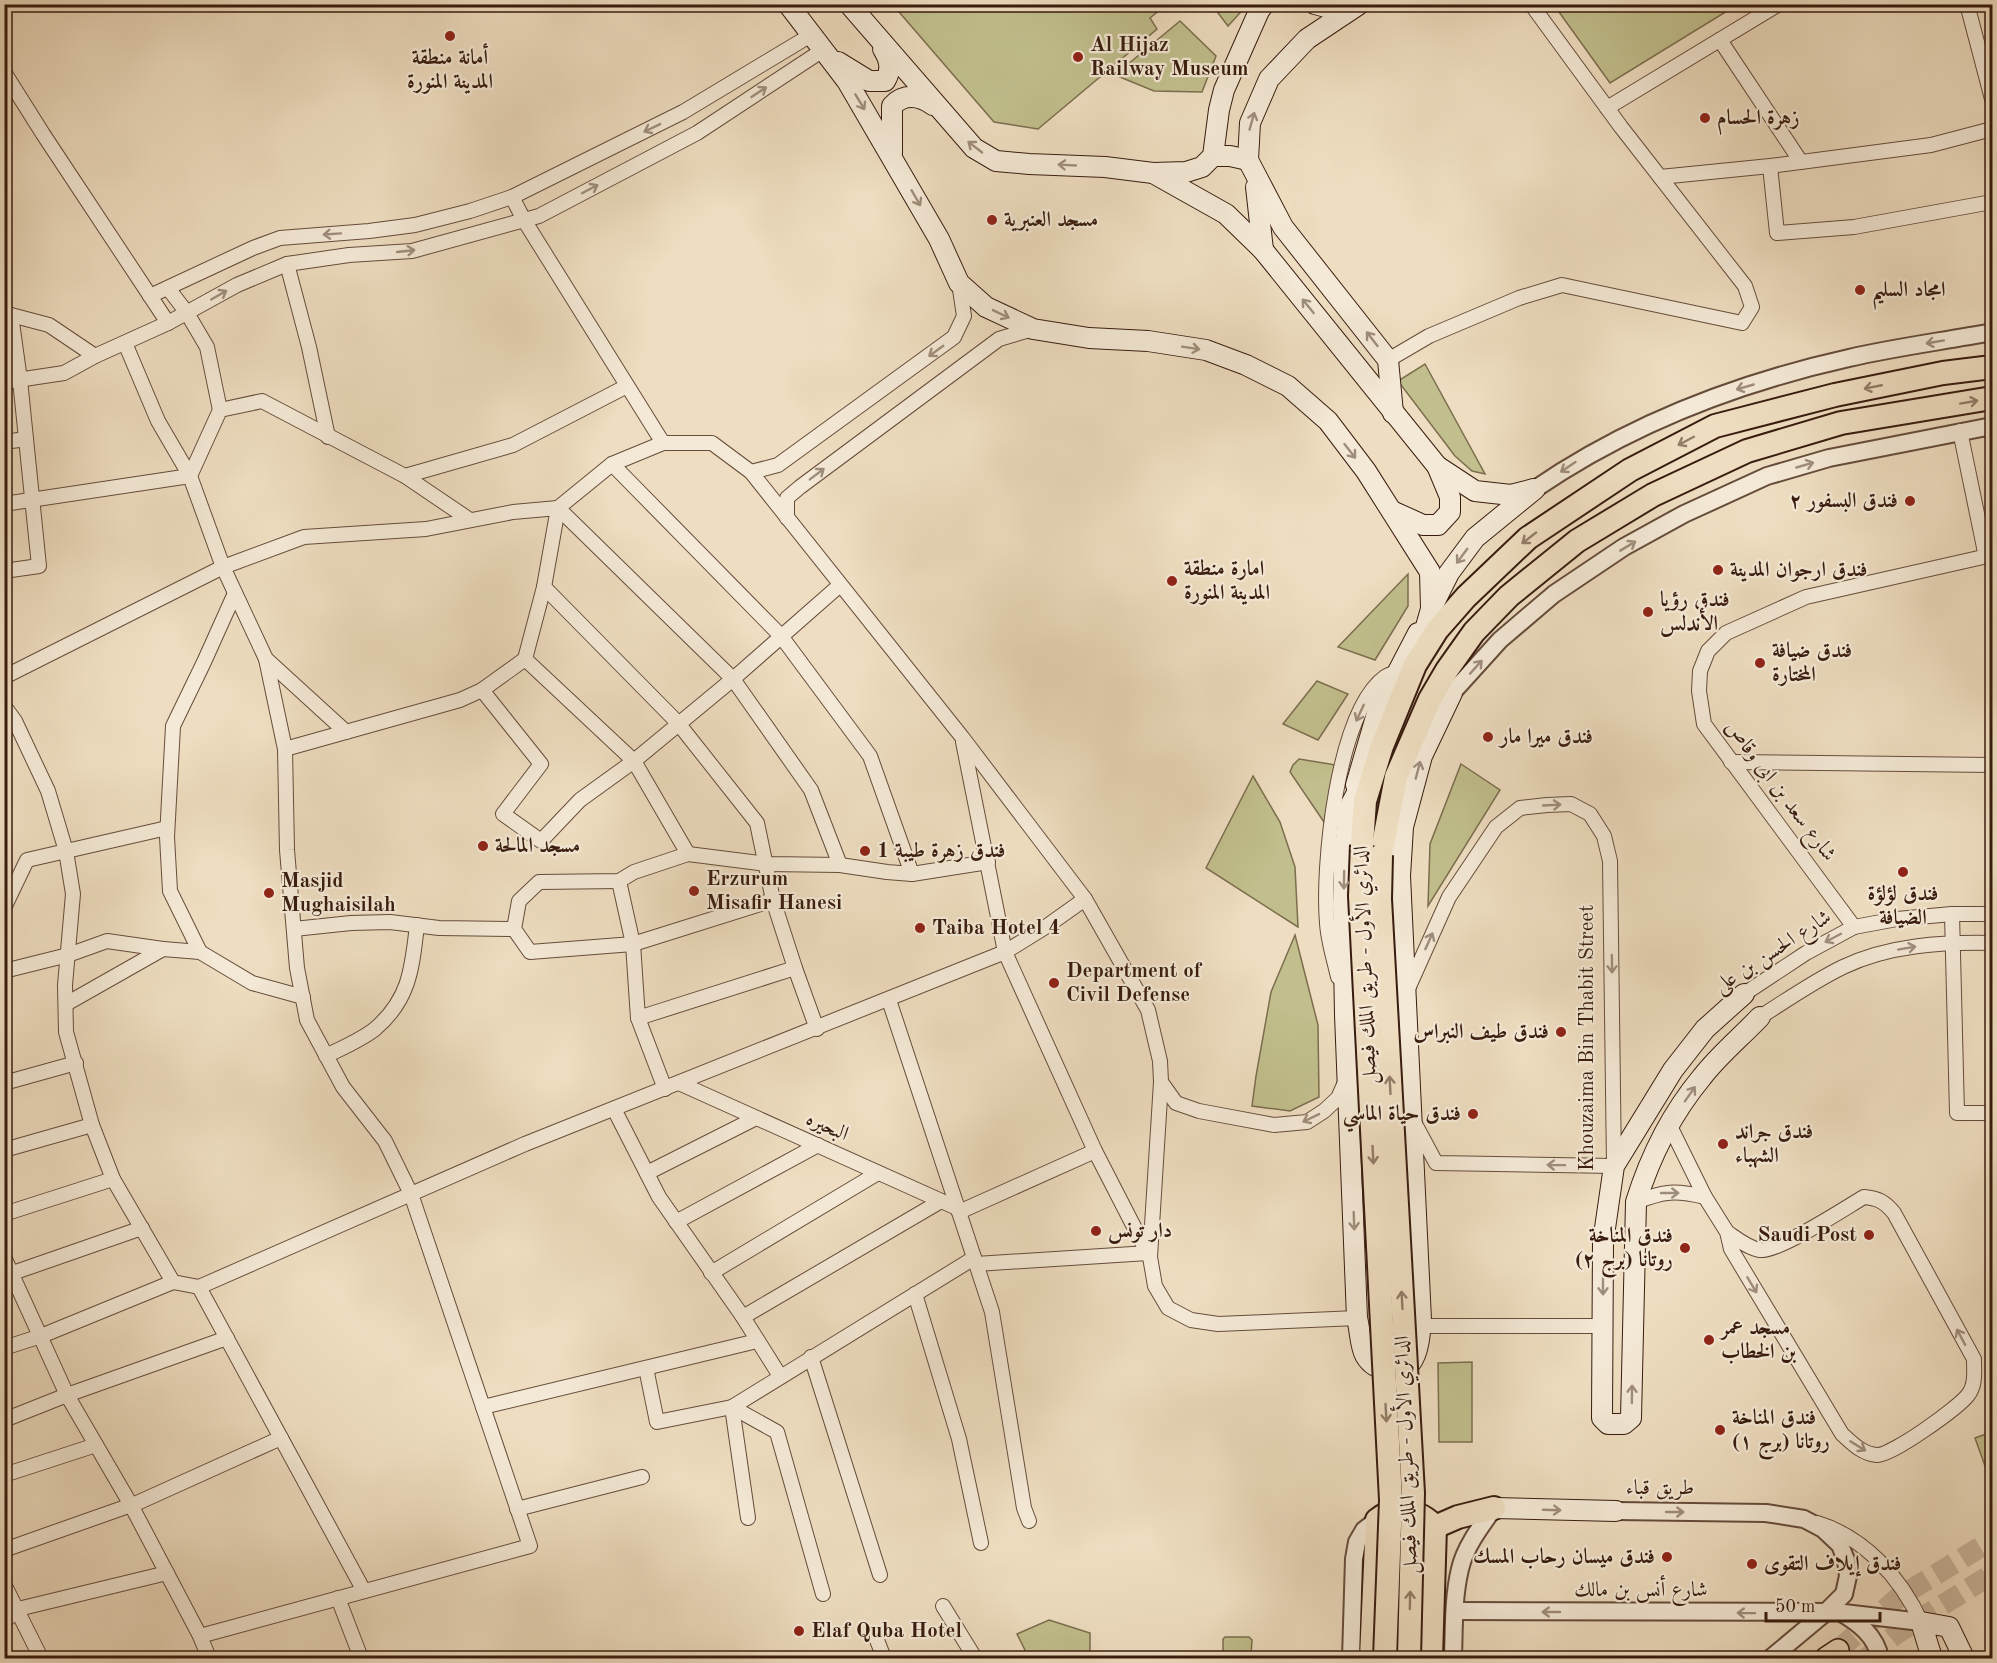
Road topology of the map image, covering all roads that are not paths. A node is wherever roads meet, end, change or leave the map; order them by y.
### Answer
1 (788, 4) edge
2 (1264, 4) edge
3 (1315, 4) edge
4 (1531, 4) edge
5 (1779, 4) edge
6 (1967, 4) edge
7 (1359, 5) edge
8 (853, 9) edge
9 (1720, 40) junction
10 (817, 42) junction
11 (1989, 69) edge
12 (4, 72) edge
13 (1992, 99) edge
14 (937, 107) junction
15 (1607, 108) junction
16 (683, 112) junction
17 (1992, 129) edge
18 (697, 133) junction
19 (892, 156) junction
20 (1213, 156) junction
21 (1801, 162) junction
22 (1251, 166) junction
23 (1770, 166) junction
24 (1153, 173) junction
25 (1660, 177) junction
26 (512, 197) junction
27 (1992, 202) edge
28 (524, 220) junction
29 (1263, 250) junction
30 (287, 264) junction
31 (959, 284) junction
32 (168, 288) junction
33 (150, 296) junction
34 (187, 313) junction
35 (8, 315) edge
36 (168, 323) junction
37 (1033, 329) junction
38 (1992, 332) edge
39 (125, 343) junction
40 (94, 356) junction
41 (1389, 360) junction
42 (1992, 367) edge
43 (20, 380) junction
44 (4, 382) edge
45 (627, 386) junction
46 (1992, 398) edge
47 (220, 410) junction
48 (1393, 412) junction
49 (1992, 426) edge
50 (1960, 431) junction
51 (328, 437) junction
52 (26, 439) junction
53 (4, 442) edge
54 (663, 443) junction
55 (612, 464) junction
56 (1437, 466) junction
57 (751, 472) junction
58 (190, 476) junction
59 (405, 476) junction
60 (1535, 489) junction
61 (32, 500) junction
62 (4, 504) edge
63 (558, 508) junction
64 (1391, 510) junction
65 (786, 518) junction
66 (470, 520) junction
67 (1989, 556) edge
68 (223, 567) junction
69 (4, 571) edge
70 (840, 585) junction
71 (544, 587) junction
72 (235, 593) junction
73 (1431, 609) junction
74 (782, 636) junction
75 (525, 658) junction
76 (266, 660) junction
77 (1407, 668) junction
78 (4, 677) edge
79 (733, 679) junction
80 (482, 690) junction
81 (1452, 693) junction
82 (1430, 699) junction
83 (4, 706) edge
84 (678, 723) junction
85 (346, 732) junction
86 (962, 737) junction
87 (1382, 746) junction
88 (285, 749) junction
89 (634, 761) junction
90 (1731, 762) junction
91 (1992, 765) edge
92 (1396, 777) junction
93 (1350, 806) junction
94 (1403, 827) junction
95 (167, 828) junction
96 (1371, 850) junction
97 (66, 851) junction
98 (688, 854) junction
99 (987, 862) junction
100 (767, 864) junction
101 (840, 865) junction
102 (912, 874) junction
103 (619, 881) junction
104 (1085, 898) junction
105 (773, 900) junction
106 (4, 908) edge
107 (1952, 914) junction
108 (1992, 914) edge
109 (417, 925) junction
110 (1854, 927) junction
111 (294, 929) junction
112 (514, 929) junction
113 (1952, 942) junction
114 (1992, 943) edge
115 (633, 944) junction
116 (163, 950) junction
117 (200, 952) junction
118 (1005, 952) junction
119 (68, 955) junction
120 (795, 968) junction
121 (4, 971) edge
122 (1406, 994) junction
123 (1744, 994) joint
124 (303, 997) junction
125 (889, 1000) junction
126 (66, 1004) junction
127 (1345, 1015) junction
128 (1760, 1017) joint
129 (638, 1018) junction
130 (817, 1029) junction
131 (326, 1056) junction
132 (76, 1063) junction
133 (1348, 1075) junction
134 (1161, 1082) junction
135 (4, 1083) edge
136 (679, 1083) junction
137 (665, 1089) junction
138 (614, 1109) junction
139 (1992, 1113) edge
140 (1410, 1114) junction
141 (756, 1118) junction
142 (1669, 1124) junction
143 (92, 1125) junction
144 (818, 1145) junction
145 (4, 1150) edge
146 (1095, 1151) junction
147 (1614, 1166) junction
148 (647, 1173) junction
149 (878, 1173) junction
150 (113, 1179) junction
151 (411, 1194) junction
152 (1705, 1197) junction
153 (942, 1201) junction
154 (1636, 1202) junction
155 (958, 1210) junction
156 (4, 1214) edge
157 (676, 1222) junction
158 (142, 1228) junction
159 (1727, 1233) junction
160 (1149, 1255) junction
161 (4, 1257) edge
162 (975, 1261) junction
163 (711, 1274) junction
164 (8, 1275) edge
165 (173, 1282) junction
166 (199, 1287) junction
167 (915, 1294) junction
168 (742, 1317) junction
169 (1357, 1318) junction
170 (1429, 1326) junction
171 (1603, 1326) junction
172 (41, 1336) junction
173 (227, 1338) junction
174 (758, 1341) junction
175 (4, 1348) edge
176 (811, 1357) junction
177 (646, 1368) junction
178 (780, 1376) junction
179 (68, 1395) junction
180 (483, 1407) junction
181 (732, 1407) junction
182 (4, 1420) edge
183 (281, 1438) junction
184 (96, 1445) junction
185 (4, 1475) edge
186 (642, 1477) dead end
187 (131, 1505) junction
188 (1494, 1508) junction
189 (517, 1509) junction
190 (1616, 1511) joint
191 (748, 1518) dead end
192 (1804, 1519) junction
193 (1377, 1520) junction
194 (1029, 1521) dead end
195 (1435, 1527) junction
196 (981, 1543) dead end
197 (4, 1550) edge
198 (167, 1573) junction
199 (880, 1575) dead end
200 (4, 1584) edge
201 (364, 1591) junction
202 (823, 1594) dead end
203 (338, 1598) junction
204 (943, 1606) dead end
205 (18, 1609) junction
206 (1455, 1611) junction
207 (1833, 1612) junction
208 (4, 1622) edge
209 (1921, 1622) junction
210 (875, 1635) dead end
211 (200, 1636) junction
212 (41, 1659) edge
213 (209, 1659) edge
214 (361, 1659) edge
215 (884, 1659) edge
216 (975, 1659) edge
217 (1351, 1659) edge
218 (1371, 1659) edge
219 (1385, 1659) edge
220 (1409, 1659) edge
221 (1431, 1659) edge
222 (1453, 1659) edge
223 (1771, 1659) edge
224 (1880, 1659) edge
225 (1932, 1659) edge
226 (1964, 1659) edge

1 - 10 main road
2 - 20 main road
3 - 7 main road
4 - 15 street
5 - 9 street
6 - 11 street
22 -> 7 main road
8 - 10 main road
8 - 14 main road
9 - 15 street
9 - 21 street
10 - 16 street
18 -> 10 street
10 -> 19 main road
11 - 13 street
12 - 33 street
14 - 19 main road
24 -> 14 main road
15 - 25 street
16 - 18 street
16 -> 26 street
17 - 21 street
28 -> 18 street
19 -> 31 main road
20 - 22 main road
20 - 24 main road
21 - 23 street
22 - 29 main road
41 -> 22 main road
23 - 25 street
23 - 27 street
24 - 29 main road
25 - 41 street
26 - 28 street
26 -> 32 street
30 -> 28 street
28 - 45 street
48 -> 29 main road
34 -> 30 street
30 - 51 street
31 -> 37 main road
31 -> 57 street
32 - 33 street
32 - 34 street
33 - 36 street
34 - 36 street
34 - 47 street
35 - 40 street
35 - 43 street
36 - 39 street
37 -> 64 main road
65 -> 37 street
38 -> 60 street
39 - 40 street
39 - 58 street
40 - 43 street
41 - 48 main road
42 -> 77 highway, الدائري الأول - طريق الملك فيصل
43 - 44 street
43 - 52 street
45 - 54 street
45 - 59 street
82 -> 46 highway, الدائري الأول - طريق الملك فيصل
47 - 51 street
47 - 58 street
48 - 56 main road
49 - 50 street
50 - 67 street
81 -> 50 street
51 - 59 street
52 - 53 street
52 - 61 street
54 - 55 street
54 - 57 street
55 - 63 street
55 - 74 street
56 - 60 main road
56 - 64 main road
57 - 65 street
58 - 61 street
58 - 68 street
59 - 66 street
60 -> 73 main road
61 - 62 street
61 - 69 street
63 - 66 street
63 - 71 street
63 - 79 street
64 - 73 main road
65 - 70 street
66 - 68 street
67 - 90 street, شارع سعد بن ابى وقاص
68 - 72 street
68 - 78 street
70 - 74 street
70 - 86 street
71 - 75 street
71 - 84 street
72 - 76 street
72 - 95 street
73 - 77 main road
74 - 79 street
74 - 102 street
75 - 80 street
75 - 89 street
76 - 85 street
76 - 88 street
77 - 87 highway, الدائري الأول - طريق الملك فيصل
77 - 93 main road
77 -> 127 street
79 - 84 street
79 - 101 street
80 - 85 street
80 - 89 street
81 - 82 street
94 -> 81 main road
82 - 92 highway, الدائري الأول - طريق الملك فيصل
83 - 97 street
84 - 89 street
84 - 100 street
85 - 88 street
86 - 99 street
86 - 104 street
87 - 93 main road
87 - 96 highway, الدائري الأول - طريق الملك فيصل
88 - 111 street
89 - 98 street
90 - 91 street
90 - 110 street, شارع سعد بن ابى وقاص
92 - 94 main road
92 - 96 highway, الدائري الأول - طريق الملك فيصل
93 -> 127 main road
94 - 122 main road
95 - 97 street
95 - 117 street
96 -> 219 highway, الدائري الأول - طريق الملك فيصل, bridge
220 -> 96 highway, الدائري الأول - طريق الملك فيصل, bridge
97 - 106 street
97 - 119 street
98 - 100 street
98 - 103 street
99 - 102 street
99 - 118 street
100 - 101 street
100 - 105 street
101 - 102 street
103 - 112 street
103 - 115 street
104 - 118 street
104 - 134 street
105 - 115 street
105 - 120 street
107 - 108 street, شارع الحسن بن على
107 - 110 street, شارع الحسن بن على
107 - 113 street
109 - 111 street
109 - 112 street
109 - 131 street
110 -> 123 street, شارع الحسن بن على
111 - 124 street
112 - 115 street
113 - 114 street
128 -> 113 street
113 - 139 street
115 - 129 street
116 - 117 street
116 - 119 street
116 - 126 street
117 - 124 street
118 - 125 street
118 - 146 street
119 - 121 street
119 - 126 street
120 - 129 street
120 - 130 street
122 - 140 main road
122 -> 147 street, Khouzaima Bin Thabit Street
123 - 147 main road, شارع الحسن بن على
124 - 131 street
125 - 130 street
125 - 155 street
126 - 132 street
127 - 133 main road
142 -> 128 main road
129 - 137 street
130 - 136 street
131 - 151 street
132 - 135 street
132 - 143 street
133 -> 134 street
133 -> 169 main road
134 - 160 street
136 - 137 street
136 - 141 street, البحيره
137 - 138 street
138 - 148 street
138 - 151 street
147 -> 140 street
140 - 170 main road
141 - 144 street, البحيره
141 - 148 street
142 - 152 street
142 - 154 main road
143 - 145 street
143 - 150 street
144 - 149 street, البحيره
144 - 157 street
146 - 155 street
146 - 160 street
147 -> 171 main road, Khouzaima Bin Thabit Street
148 - 157 street
149 - 153 street, البحيره
149 - 163 street
150 - 156 street
150 - 158 street
151 - 166 street
151 - 180 street
154 -> 152 street
152 - 159 street
153 - 155 street, البحيره
153 - 168 street
171 -> 154 main road, Khouzaima Bin Thabit Street
155 - 162 street
157 - 163 street
158 - 164 street
158 - 165 street
159 -> 159 street
160 - 162 street
160 - 169 street
161 - 164 street
162 - 167 street
162 - 194 street
163 - 168 street
164 - 172 street
165 - 166 street
165 - 172 street
166 - 173 street
167 - 176 street
167 - 196 street
168 - 174 street
169 - 170 main road
170 - 171 street
172 - 175 street
172 - 179 street
173 - 179 street
173 - 183 street
174 - 177 street
174 - 178 street
176 - 178 street
176 - 199 street
177 - 180 street
177 - 181 street
178 - 181 street
179 - 182 street
179 - 184 street
180 - 189 street
181 - 191 street
181 - 202 street
183 - 187 street
183 - 201 street
184 - 185 street
184 - 187 street
186 - 189 street
187 - 197 street
187 - 198 street
188 -> 190 main road, طريق قباء
188 - 195 highway
188 - 206 street
189 - 201 street
190 -> 192 street, طريق قباء
192 - 207 street, طريق قباء
192 - 209 street
193 - 195 highway
193 - 217 street
193 - 218 highway
195 - 221 highway
198 - 205 street
198 - 211 street
200 - 205 street
201 - 203 street
203 - 211 street
203 - 214 street
204 - 216 street
205 - 208 street
205 - 212 street
207 -> 206 street, شارع أنس بن مالك
206 - 222 street
207 - 209 street, شارع أنس بن مالك
207 - 223 street
207 - 224 street
209 - 225 main road
209 - 226 main road
210 - 215 street
211 - 213 street

